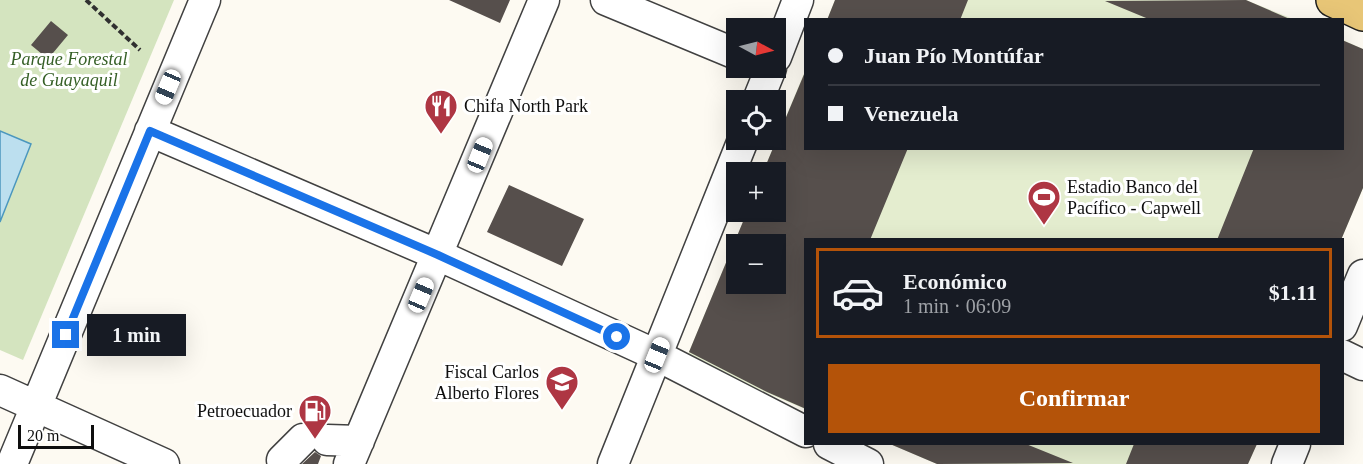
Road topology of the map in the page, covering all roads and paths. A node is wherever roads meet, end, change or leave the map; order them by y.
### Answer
1 (86, 0) edge
2 (205, 0) edge
3 (544, 0) edge
4 (606, 0) edge
5 (798, 0) edge
6 (786, 29) edge
7 (140, 50) dead end
8 (726, 50) edge
9 (150, 131) junction
10 (738, 150) edge
11 (438, 255) junction
12 (1363, 275) edge
13 (1344, 321) edge
14 (657, 355) junction
15 (1344, 356) edge
16 (1363, 365) edge
17 (0, 390) edge
18 (36, 406) junction
19 (804, 431) edge
20 (831, 445) edge
21 (1295, 445) edge
22 (302, 451) edge
23 (354, 452) edge
24 (12, 464) edge
25 (164, 464) edge
26 (613, 464) edge
27 (868, 464) edge
28 (1287, 464) edge

1 - 7 path
2 - 9 street
3 - 11 street
4 - 8 street
5 - 6 street
9 - 11 street
9 - 18 street
10 - 14 street
11 - 14 street
11 - 23 street
12 - 13 street
14 - 19 street
14 - 26 street
15 - 16 street
17 - 18 street
18 - 24 street
18 - 25 street
20 - 27 street
21 - 28 street
22 - 23 street

